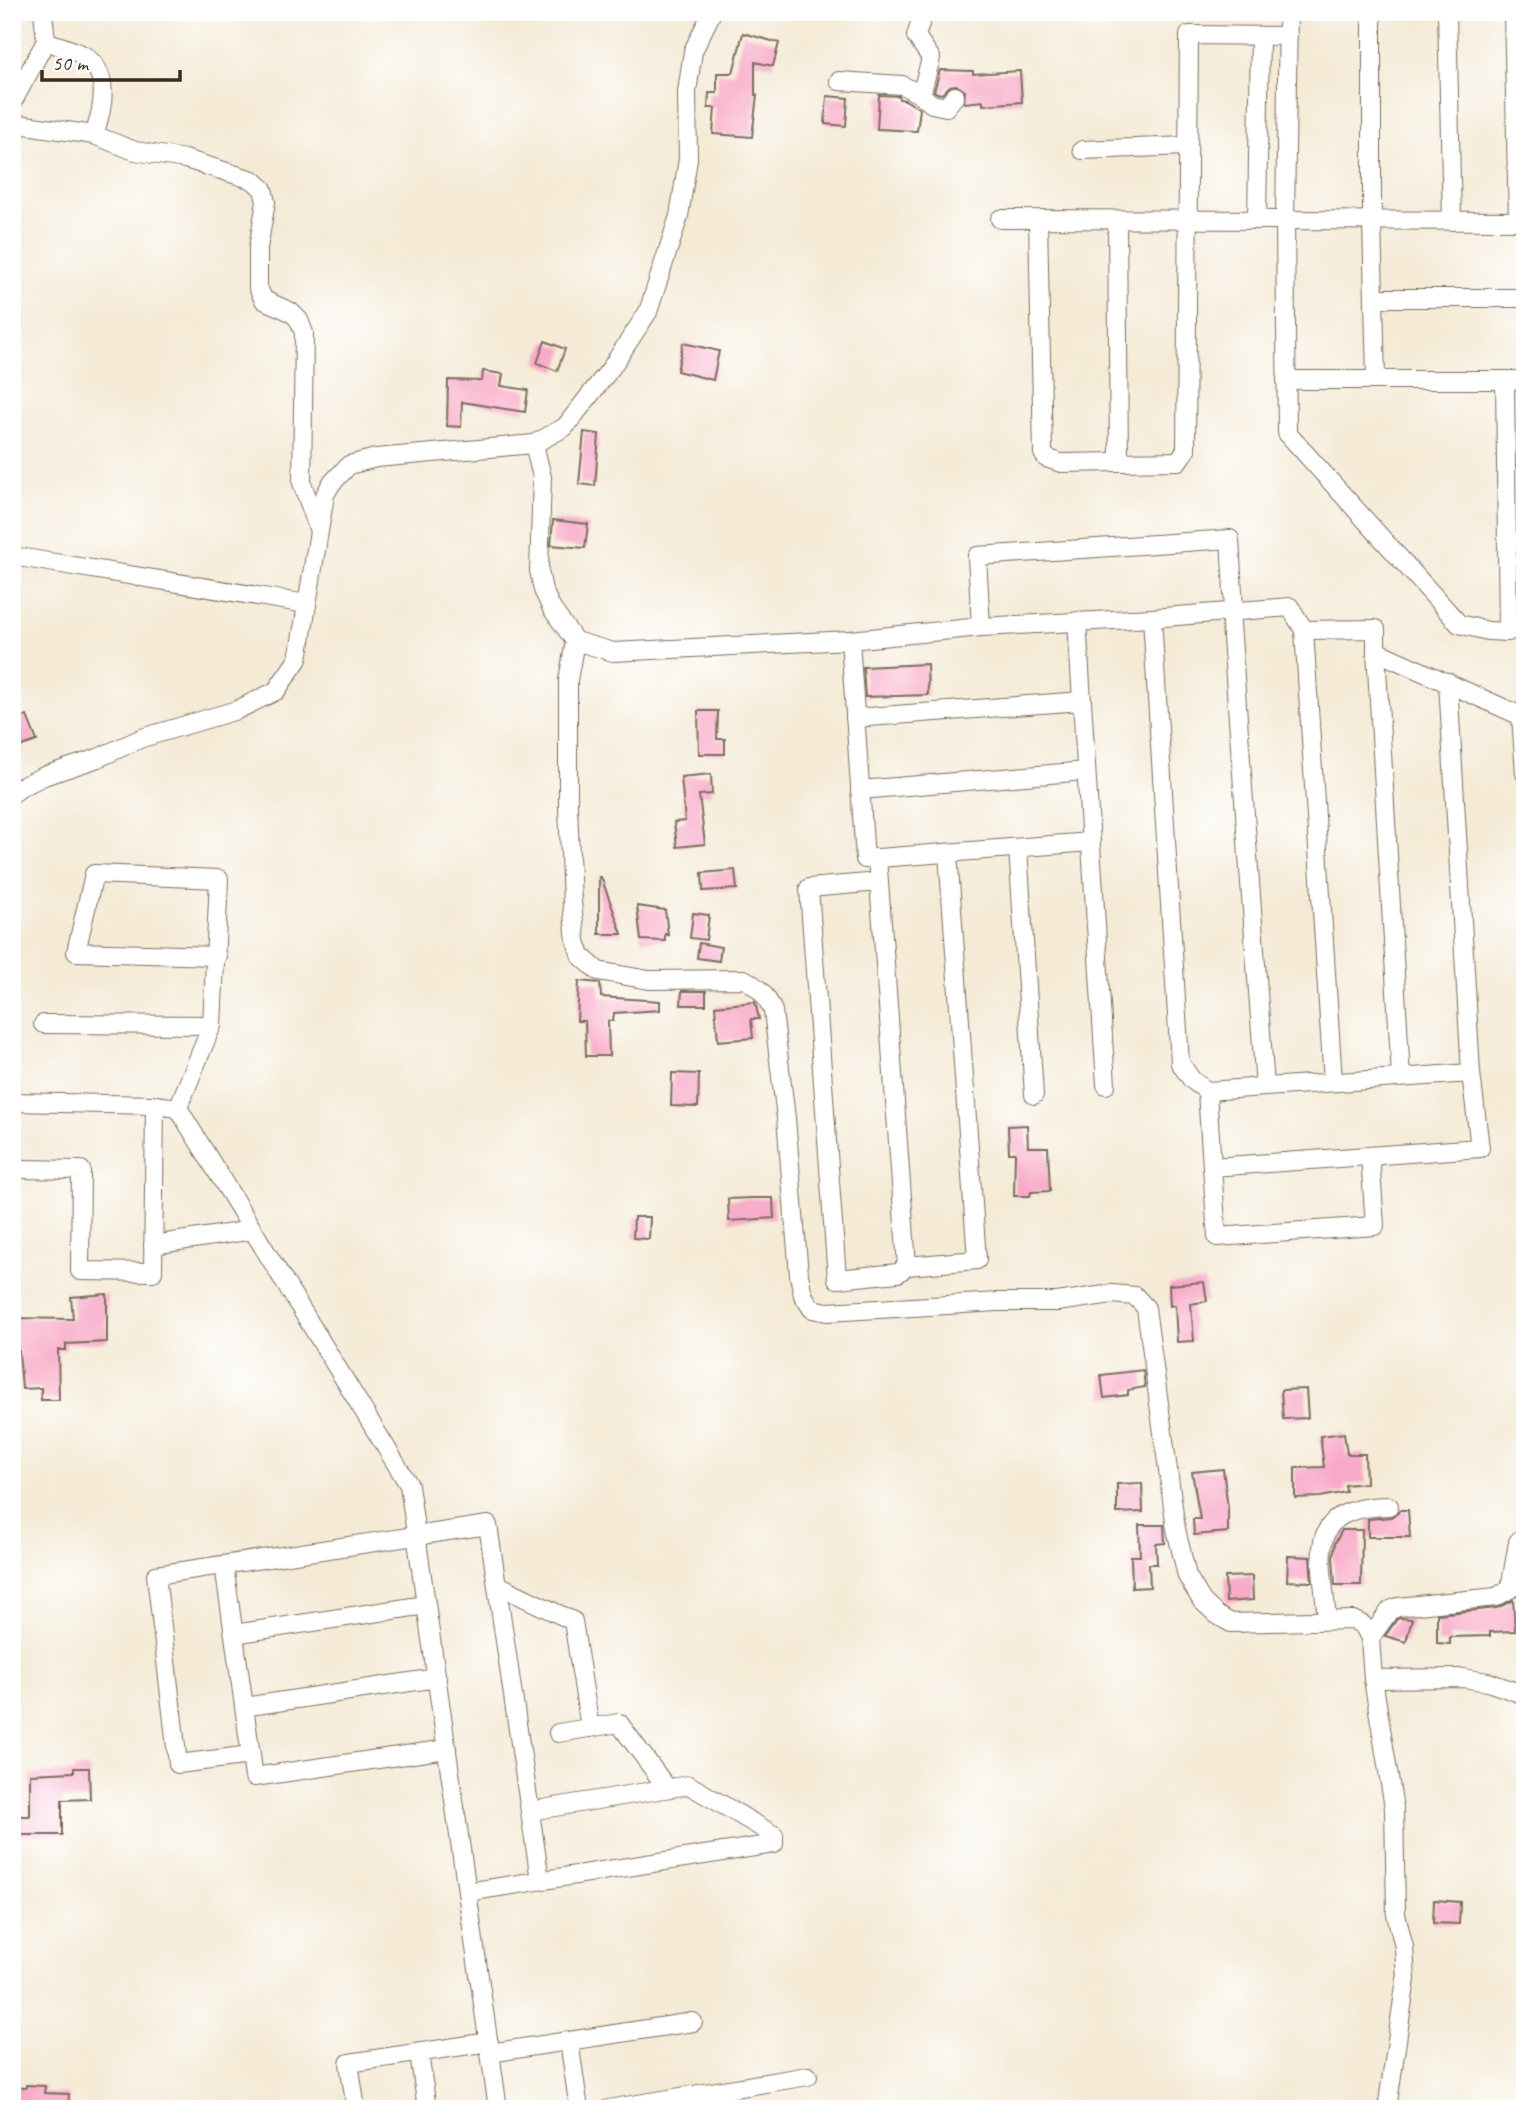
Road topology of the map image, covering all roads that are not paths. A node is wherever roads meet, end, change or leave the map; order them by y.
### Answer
1 (43, 12) edge
2 (712, 12) edge
3 (924, 12) edge
4 (1288, 12) edge
5 (1372, 12) edge
6 (1447, 12) edge
7 (1513, 12) edge
8 (1260, 36) junction
9 (1288, 36) junction
10 (46, 41) junction
11 (839, 81) dead end
12 (920, 95) junction
13 (955, 96) dead end
14 (12, 103) edge
15 (12, 123) edge
16 (94, 135) junction
17 (1187, 146) junction
18 (1082, 150) dead end
19 (1000, 219) dead end
20 (1038, 220) junction
21 (1117, 220) junction
22 (1187, 220) junction
23 (1257, 220) junction
24 (1285, 220) junction
25 (1372, 220) junction
26 (1452, 221) junction
27 (1522, 221) edge
28 (1374, 298) junction
29 (1525, 298) edge
30 (1376, 379) junction
31 (1286, 380) junction
32 (1505, 380) junction
33 (1525, 380) edge
34 (534, 444) junction
35 (1119, 461) junction
36 (320, 535) junction
37 (1516, 542) edge
38 (12, 556) edge
39 (307, 604) junction
40 (1232, 610) junction
41 (1152, 618) junction
42 (1077, 621) junction
43 (981, 627) junction
44 (1304, 630) junction
45 (1516, 632) edge
46 (850, 640) junction
47 (575, 641) junction
48 (1376, 651) junction
49 (1448, 682) junction
50 (1082, 701) junction
51 (855, 718) junction
52 (1086, 771) junction
53 (1525, 773) edge
54 (860, 790) junction
55 (12, 794) edge
56 (1091, 842) junction
57 (1018, 848) junction
58 (948, 853) junction
59 (877, 858) junction
60 (879, 881) junction
61 (217, 956) junction
62 (43, 1024) dead end
63 (212, 1025) junction
64 (1471, 1073) junction
65 (1401, 1077) junction
66 (1333, 1082) junction
67 (1106, 1085) dead end
68 (1265, 1087) junction
69 (1207, 1091) junction
70 (1034, 1095) dead end
71 (12, 1102) edge
72 (155, 1105) junction
73 (178, 1108) junction
74 (1370, 1156) junction
75 (1212, 1167) junction
76 (20, 1169) dead end
77 (253, 1230) junction
78 (153, 1245) junction
79 (907, 1266) junction
80 (1389, 1506) dead end
81 (1525, 1534) edge
82 (416, 1535) junction
83 (224, 1565) junction
84 (498, 1585) junction
85 (426, 1605) junction
86 (1327, 1620) junction
87 (234, 1634) junction
88 (1370, 1638) junction
89 (437, 1678) junction
90 (1373, 1679) junction
91 (1525, 1695) edge
92 (244, 1707) junction
93 (590, 1728) junction
94 (558, 1733) dead end
95 (447, 1749) junction
96 (251, 1755) junction
97 (667, 1788) junction
98 (530, 1811) junction
99 (540, 1880) junction
100 (467, 1892) junction
101 (694, 2022) dead end
102 (569, 2041) junction
103 (490, 2048) junction
104 (419, 2053) junction
105 (808, 2076) dead end
106 (356, 2109) edge
107 (427, 2109) edge
108 (498, 2109) edge
109 (579, 2109) edge
110 (608, 2109) edge
111 (1387, 2109) edge

1 - 10 street
2 - 34 street
3 - 12 street
4 - 9 street
5 - 25 street
6 - 26 street
7 - 27 street
8 - 9 street
8 - 17 street
8 - 23 street
9 - 24 street
10 - 14 street
10 - 16 street
11 - 12 street
12 - 13 street
15 - 16 street
16 - 36 street
17 - 18 street
17 - 22 street
19 - 20 street
20 - 21 street
20 - 35 street
21 - 22 street
21 - 35 street
22 - 23 street
22 - 35 street
23 - 24 street
24 - 25 street
24 - 31 street
25 - 26 street
25 - 28 street
26 - 27 street
28 - 29 street
28 - 30 street
30 - 31 street
30 - 32 street
31 - 45 street
32 - 33 street
32 - 37 street
34 - 36 street
34 - 47 street
36 - 39 street
37 - 45 street
38 - 39 street
39 - 55 street
40 - 41 street
40 - 43 street
40 - 44 street
40 - 68 street
41 - 42 street
41 - 69 street
42 - 43 street
42 - 50 street
43 - 46 street
44 - 48 street
44 - 66 street
46 - 47 street
46 - 51 street
47 - 86 street
48 - 49 street
48 - 65 street
49 - 53 street
49 - 64 street
50 - 51 street
50 - 52 street
51 - 54 street
52 - 54 street
52 - 56 street
54 - 59 street
56 - 57 street
56 - 67 street
57 - 58 street
57 - 70 street
58 - 59 street
58 - 79 street
59 - 60 street
60 - 79 street
60 - 79 street
61 - 61 street
61 - 63 street
62 - 63 street
63 - 73 street
64 - 65 street
64 - 74 street
65 - 66 street
66 - 68 street
68 - 69 street
69 - 75 street
71 - 72 street
72 - 73 street
72 - 78 street
73 - 77 street
74 - 75 street
74 - 75 street
76 - 78 street
77 - 78 street
77 - 82 street
80 - 86 street
81 - 88 street
82 - 83 street
82 - 84 street
82 - 85 street
83 - 87 street
83 - 96 street
84 - 93 street
84 - 98 street
85 - 87 street
85 - 89 street
86 - 88 street
87 - 92 street
88 - 90 street
89 - 92 street
89 - 95 street
90 - 91 street
90 - 111 street
92 - 96 street
93 - 94 street
93 - 97 street
95 - 96 street
95 - 100 street
97 - 98 street
97 - 99 street
98 - 99 street
99 - 100 street
100 - 103 street
101 - 102 street
102 - 103 street
102 - 109 street
103 - 104 street
103 - 108 street
104 - 106 street
104 - 107 street
105 - 110 street

